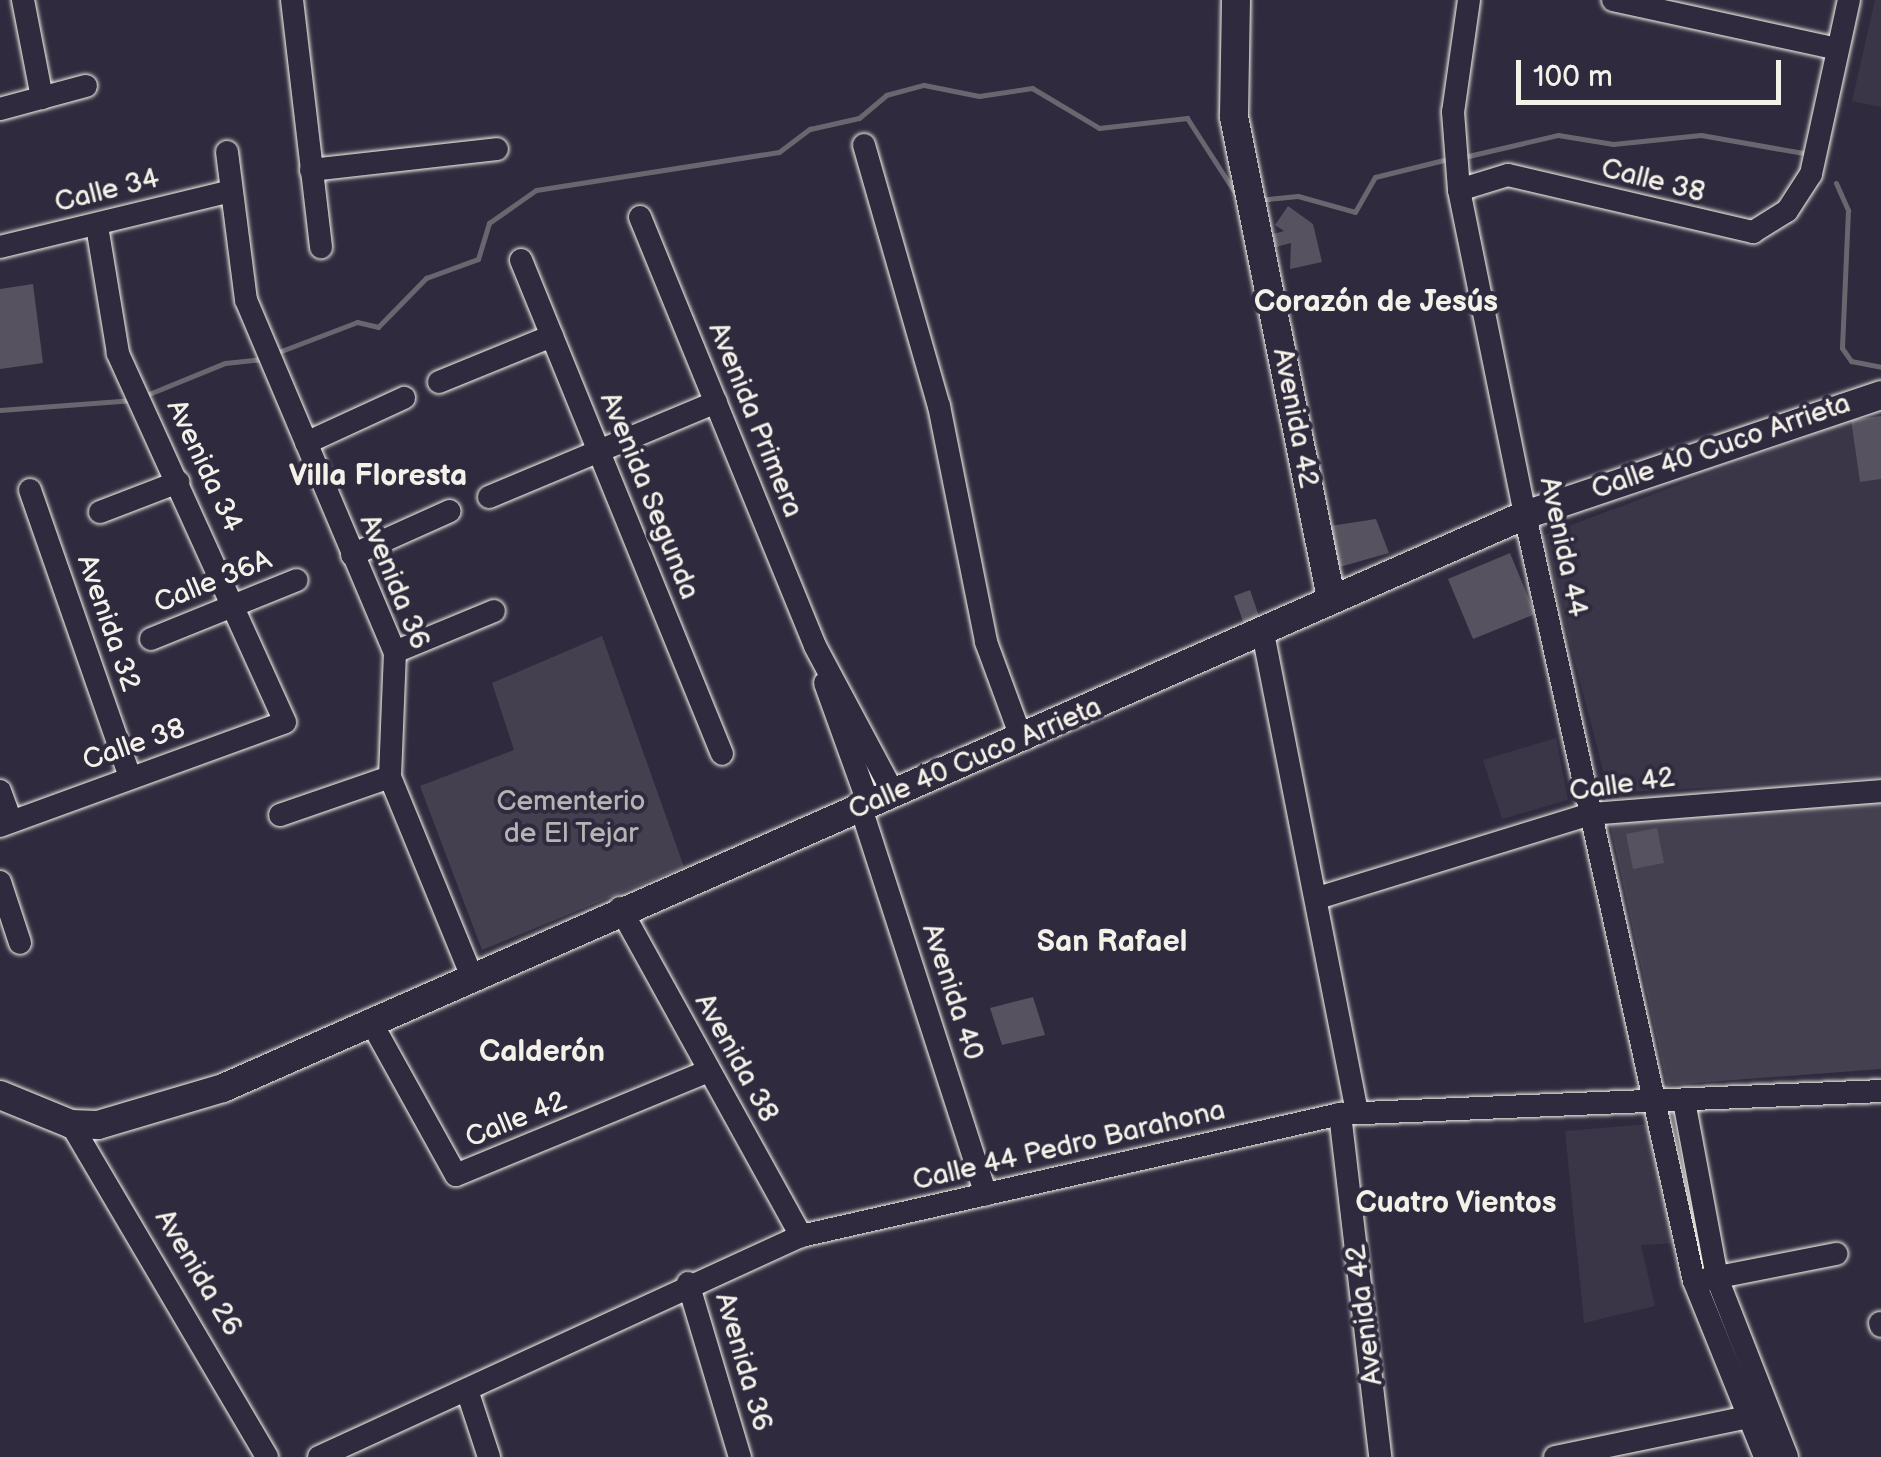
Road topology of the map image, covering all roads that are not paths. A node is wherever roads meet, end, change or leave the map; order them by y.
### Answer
1 (23, 0) edge
2 (292, 0) edge
3 (1236, 0) edge
4 (1469, 0) edge
5 (1613, 0) edge
6 (1849, 0) edge
7 (1837, 49) junction
8 (86, 86) dead end
9 (42, 98) junction
10 (0, 109) edge
11 (864, 146) dead end
12 (497, 149) dead end
13 (226, 152) dead end
14 (311, 170) junction
15 (1459, 190) junction
16 (228, 192) junction
17 (640, 217) dead end
18 (97, 226) junction
19 (321, 246) dead end
20 (0, 247) edge
21 (521, 260) dead end
22 (552, 336) junction
23 (439, 382) dead end
24 (1881, 395) edge
25 (404, 398) dead end
26 (716, 402) junction
27 (306, 444) junction
28 (598, 451) junction
29 (178, 482) junction
30 (30, 490) dead end
31 (489, 497) dead end
32 (450, 511) dead end
33 (100, 512) dead end
34 (1524, 516) junction
35 (352, 555) junction
36 (297, 580) dead end
37 (1331, 599) junction
38 (236, 606) junction
39 (494, 611) dead end
40 (1263, 633) junction
41 (151, 638) dead end
42 (395, 652) junction
43 (286, 722) joint
44 (1022, 740) junction
45 (722, 754) dead end
46 (130, 776) junction
47 (390, 777) junction
48 (0, 791) edge
49 (1881, 791) edge
50 (875, 803) junction
51 (1590, 814) junction
52 (280, 816) dead end
53 (5, 823) edge
54 (0, 882) edge
55 (1321, 897) junction
56 (620, 908) junction
57 (20, 942) dead end
58 (472, 978) junction
59 (370, 1020) junction
60 (708, 1070) junction
61 (1881, 1090) edge
62 (0, 1095) edge
63 (1672, 1102) junction
64 (1348, 1113) junction
65 (71, 1124) junction
66 (986, 1194) junction
67 (801, 1236) junction
68 (1836, 1254) dead end
69 (1706, 1279) junction
70 (688, 1283) junction
71 (467, 1390) junction
72 (1749, 1417) junction
73 (1661, 1447) edge
74 (267, 1457) edge
75 (319, 1457) edge
76 (489, 1457) edge
77 (740, 1457) edge
78 (1380, 1457) edge
79 (1555, 1457) edge
80 (1765, 1457) edge
81 (1787, 1457) edge

1 - 9 street
2 - 14 street
3 - 37 main road, Avenida 42
4 - 15 street, Avenida 44
5 - 7 street
6 - 7 street
7 - 15 street, Calle 38
8 - 9 street
9 - 10 street
11 - 44 street
12 - 14 street
13 - 16 street, Avenida 36
14 - 19 street
15 - 34 street, Avenida 44
16 - 18 street, Calle 34
16 - 27 street, Avenida 36
17 - 26 street, Avenida Primera
18 - 20 street, Calle 34
18 - 29 street, Avenida 34
21 - 22 street, Avenida Segunda
22 - 23 street
22 - 28 street, Avenida Segunda
24 - 34 main road, Calle 40 Cuco Arrieta
25 - 27 street
26 - 28 street
26 - 50 street, Avenida Primera
27 - 35 street, Avenida 36
28 - 31 street
28 - 45 street, Avenida Segunda
29 - 33 street
29 - 38 street, Avenida 34
30 - 46 street, Avenida 32
32 - 35 street
34 - 37 main road, Calle 40 Cuco Arrieta
34 - 51 street, Avenida 44
35 - 42 street, Avenida 36
36 - 38 street, Calle 36A
37 - 40 main road, Calle 40 Cuco Arrieta
38 - 41 street, Calle 36A
38 - 43 street, Avenida 34
39 - 42 street
40 - 44 main road, Calle 40 Cuco Arrieta
40 - 55 street, Avenida 42
42 - 47 street, Avenida 36
43 - 46 street, Calle 38
44 - 50 main road, Calle 40 Cuco Arrieta
46 - 53 street, Calle 38
47 - 52 street
47 - 58 street, Avenida 36
48 - 53 street
49 - 51 street, Calle 42
50 - 56 main road, Calle 40 Cuco Arrieta
50 - 66 street, Avenida 40
51 - 55 street, Calle 42
51 - 63 street, Avenida 44
54 - 57 street
55 - 64 street, Avenida 42
56 - 58 main road, Calle 40 Cuco Arrieta
56 - 60 street, Avenida 38
58 - 59 main road, Calle 40 Cuco Arrieta
59 - 60 street, Calle 42
59 - 65 main road, Calle 40 Cuco Arrieta
60 - 67 street, Avenida 38
61 - 63 street, Calle 44 Pedro Barahona
62 - 65 main road
63 - 64 street, Calle 44 Pedro Barahona
63 - 69 street, Avenida 44
64 - 66 street, Calle 44 Pedro Barahona
64 - 78 street, Avenida 42
65 - 74 street, Avenida 26
66 - 67 street, Calle 44 Pedro Barahona
67 - 70 street, Calle 44 Pedro Barahona
68 - 69 street
69 - 72 street
69 - 81 street
70 - 71 street, Calle 44 Pedro Barahona
70 - 77 street, Avenida 36
71 - 75 street, Calle 44 Pedro Barahona
71 - 76 street
72 - 73 street
72 - 80 street
73 - 79 street

